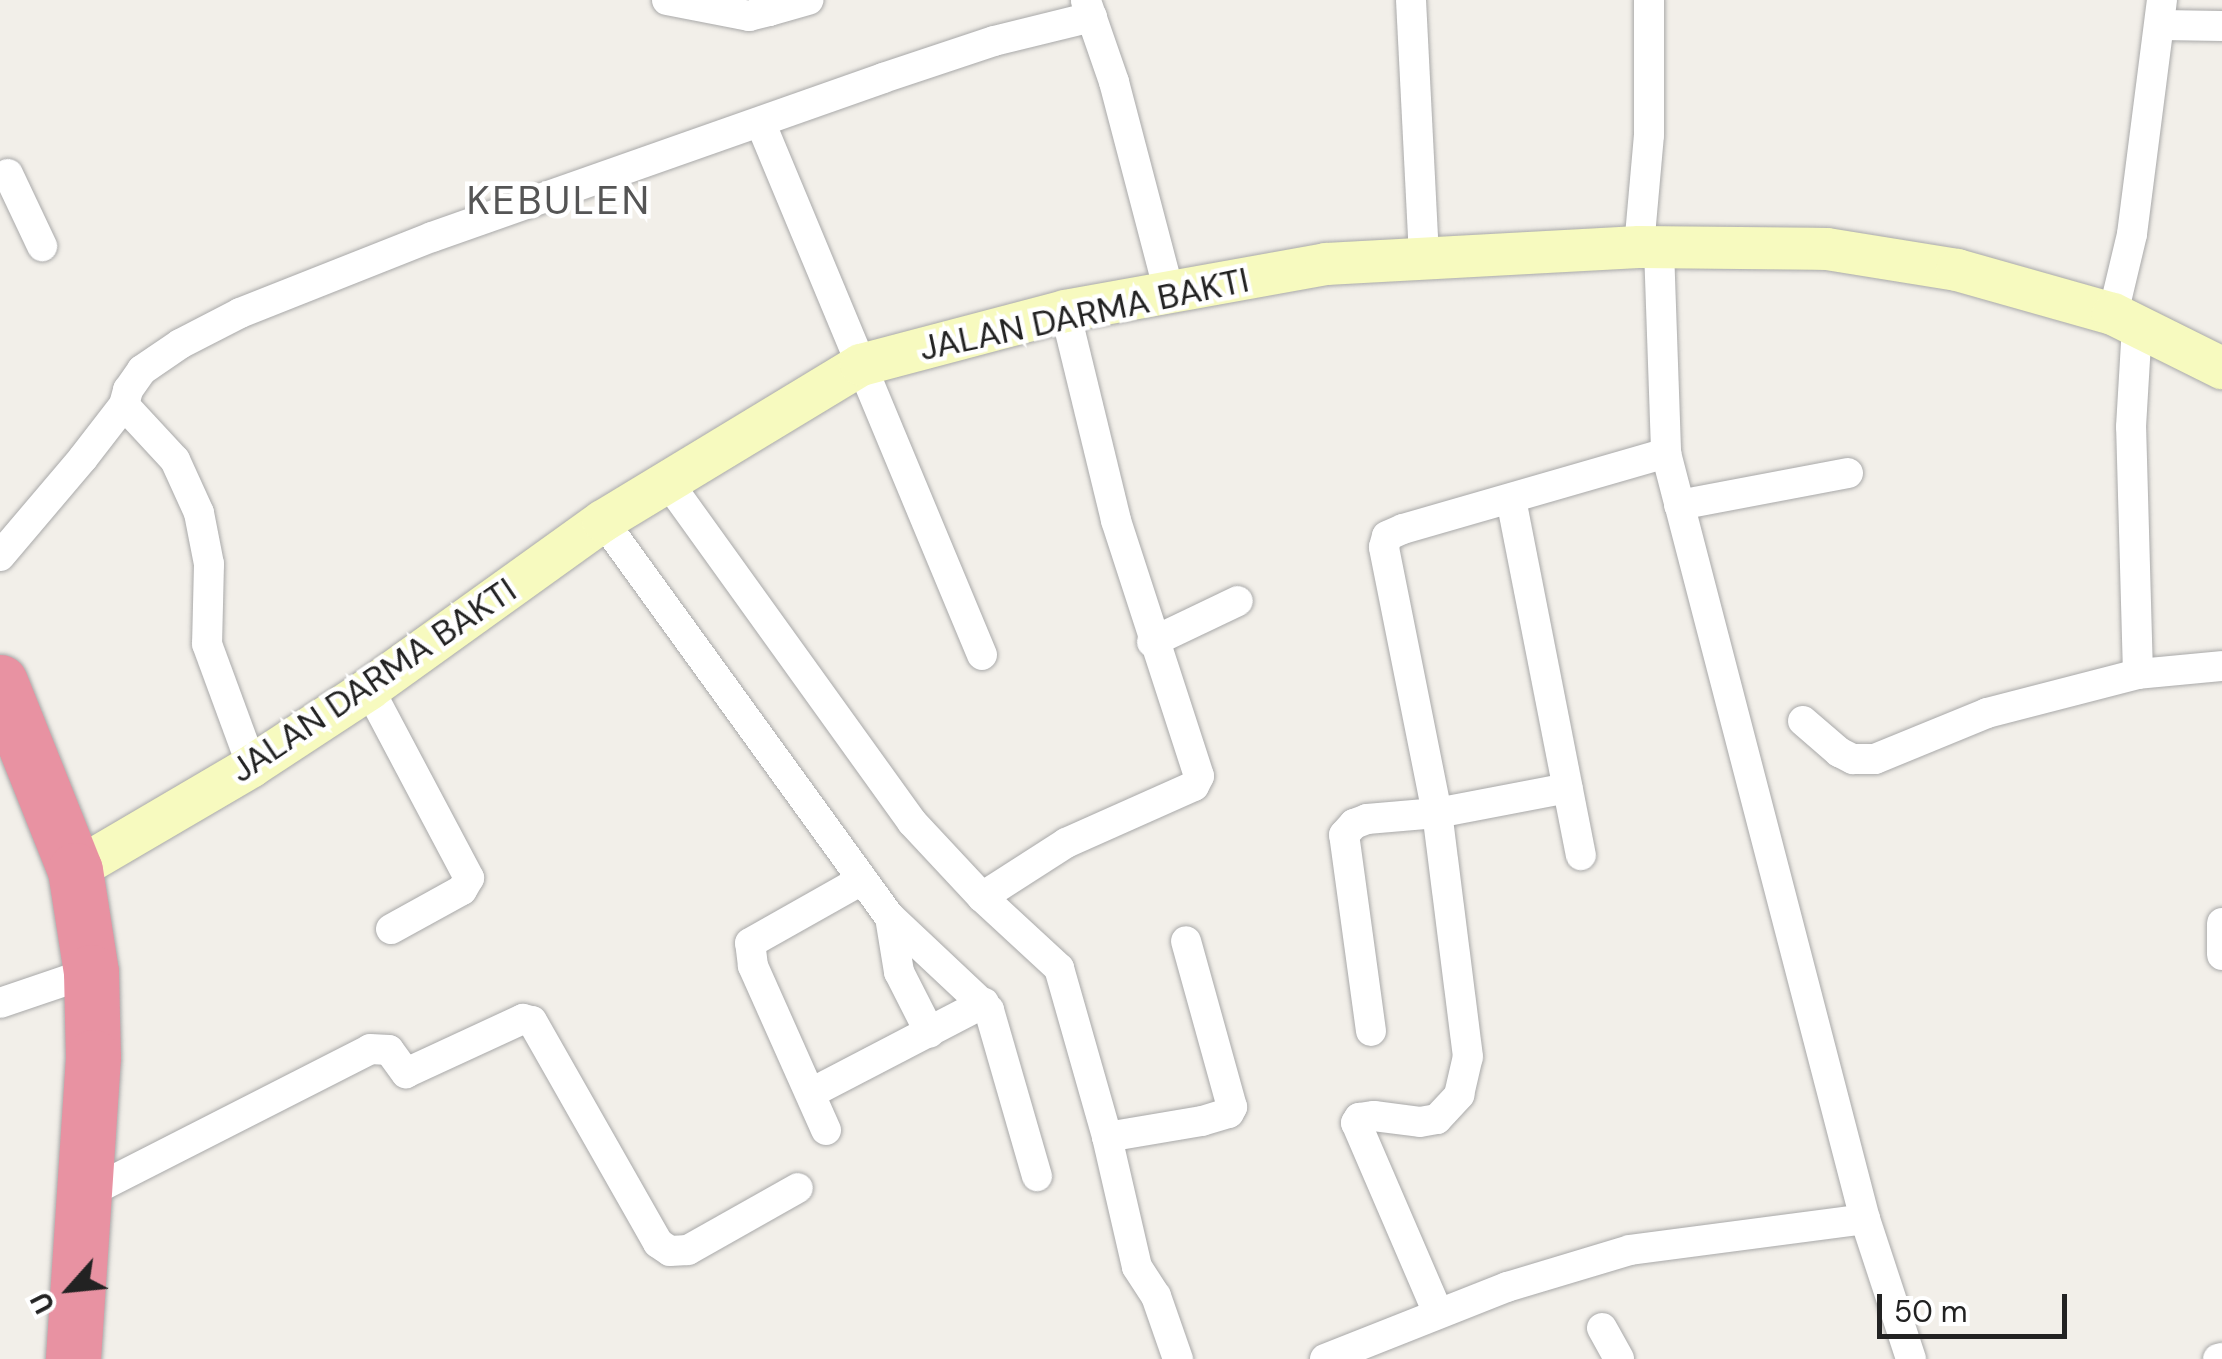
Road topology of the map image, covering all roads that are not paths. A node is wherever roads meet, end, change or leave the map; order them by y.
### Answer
1 (666, 0) edge
2 (808, 0) edge
3 (1411, 0) edge
4 (1649, 0) edge
5 (766, 6) edge
6 (2155, 7) edge
7 (1088, 8) edge
8 (2222, 26) edge
9 (761, 124) junction
10 (3, 167) edge
11 (42, 246) dead end
12 (1649, 248) junction
13 (1424, 258) junction
14 (1169, 291) junction
15 (1065, 311) junction
16 (2125, 320) junction
17 (861, 365) junction
18 (2222, 368) edge
19 (124, 405) junction
20 (1666, 453) junction
21 (1848, 474) dead end
22 (667, 481) junction
23 (1511, 500) junction
24 (1680, 506) junction
25 (604, 520) junction
26 (0, 556) edge
27 (1238, 602) dead end
28 (1152, 642) junction
29 (982, 655) dead end
30 (2222, 666) edge
31 (2138, 674) junction
32 (0, 682) edge
33 (369, 689) junction
34 (1803, 721) dead end
35 (252, 766) junction
36 (1568, 788) junction
37 (1438, 813) junction
38 (1581, 855) dead end
39 (75, 870) junction
40 (862, 880) junction
41 (982, 896) junction
42 (890, 917) junction
43 (2222, 923) edge
44 (391, 930) dead end
45 (1186, 940) dead end
46 (2222, 955) edge
47 (92, 972) junction
48 (0, 1003) edge
49 (984, 1003) junction
50 (1371, 1031) dead end
51 (930, 1032) junction
52 (813, 1092) junction
53 (826, 1130) dead end
54 (1107, 1137) junction
55 (1037, 1176) dead end
56 (798, 1188) dead end
57 (84, 1195) junction
58 (1864, 1219) junction
59 (1438, 1313) junction
60 (1602, 1328) dead end
61 (74, 1359) edge
62 (1178, 1359) edge
63 (1324, 1359) edge
64 (1619, 1359) edge
65 (1911, 1359) edge

1 - 5 street
2 - 5 street
3 - 13 street
4 - 12 street
6 - 8 street
6 - 16 street
7 - 9 street
7 - 14 street
9 - 17 street
9 - 19 street
10 - 11 street
12 - 13 street, JALAN DARMA BAKTI
12 - 16 street, JALAN DARMA BAKTI
12 - 20 street
13 - 14 street, JALAN DARMA BAKTI
14 - 15 street, JALAN DARMA BAKTI
15 - 17 street, JALAN DARMA BAKTI
15 - 28 street
16 - 18 street, JALAN DARMA BAKTI
16 - 31 street
17 - 22 street, JALAN DARMA BAKTI
17 - 29 street
19 - 26 street
19 - 35 street
20 - 23 street
20 - 24 street
21 - 24 street
22 - 25 street, JALAN DARMA BAKTI
22 - 41 street
23 - 36 street
23 - 37 street
24 - 58 street
25 - 33 street, JALAN DARMA BAKTI
25 - 40 street
27 - 28 street
28 - 41 street
30 - 31 street
31 - 34 street
32 - 39 highway
33 - 35 street, JALAN DARMA BAKTI
33 - 44 street
35 - 39 street, JALAN DARMA BAKTI
36 - 37 street
36 - 38 street
37 - 50 street
37 - 59 street
39 - 47 highway
40 - 42 street
40 - 52 street
41 - 54 street
42 - 49 street
42 - 51 street
43 - 46 street
45 - 54 street
47 - 48 street
47 - 57 highway
49 - 51 street
49 - 55 street
51 - 52 street
52 - 53 street
54 - 62 street
56 - 57 street
57 - 61 highway
58 - 59 street
58 - 65 street
59 - 63 street
60 - 64 street

